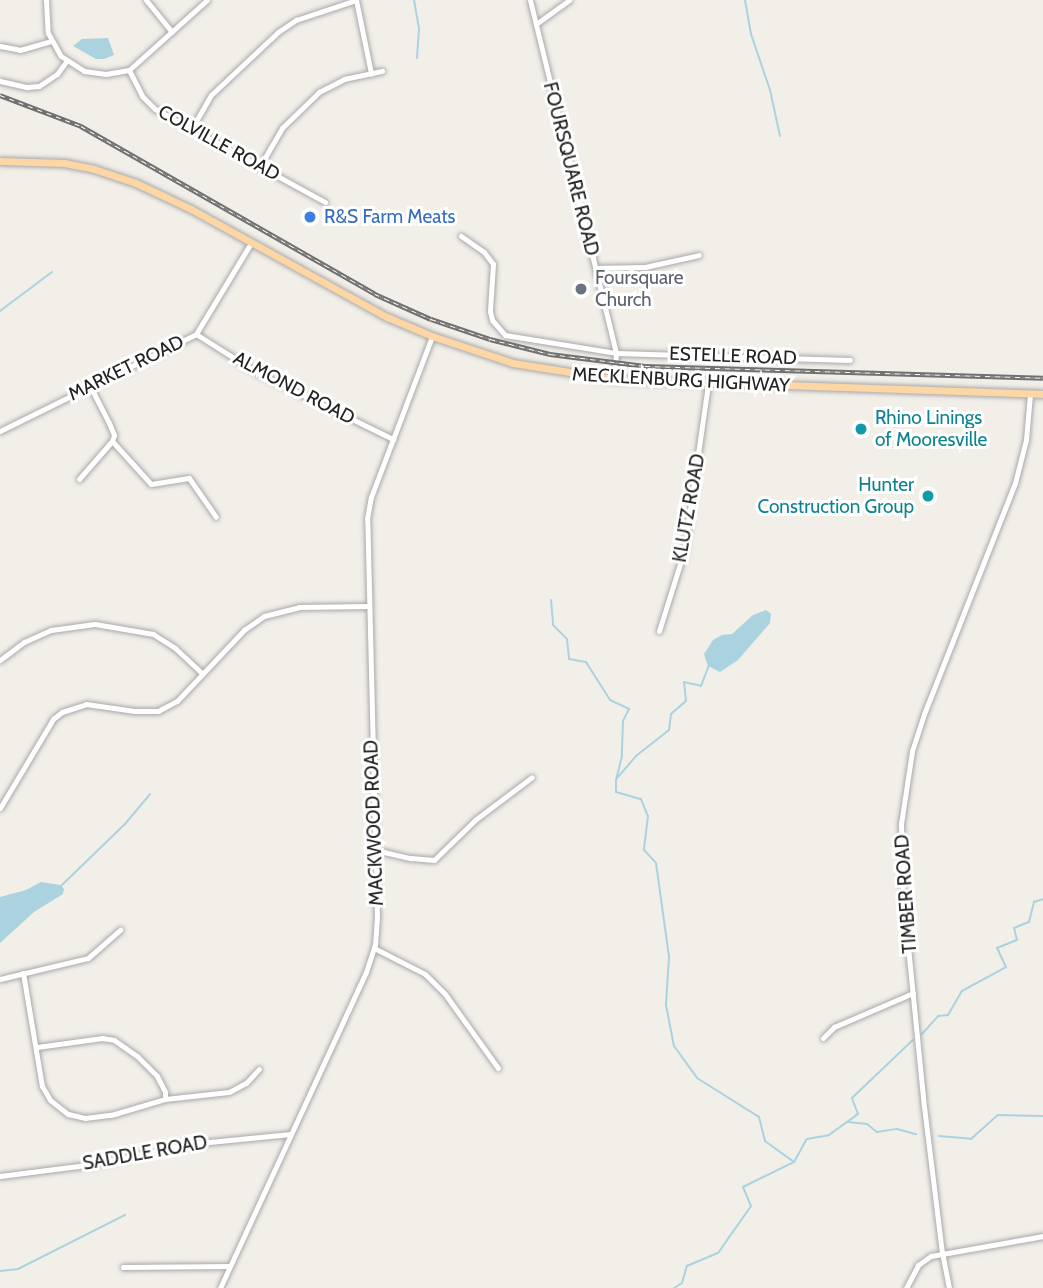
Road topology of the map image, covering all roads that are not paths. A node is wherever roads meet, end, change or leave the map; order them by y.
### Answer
1 (46, 0) edge
2 (146, 0) edge
3 (207, 0) edge
4 (356, 0) edge
5 (530, 0) edge
6 (569, 0) edge
7 (536, 24) junction
8 (172, 32) junction
9 (51, 41) junction
10 (0, 46) edge
11 (67, 61) junction
12 (129, 70) junction
13 (382, 71) dead end
14 (372, 72) junction
15 (0, 81) edge
16 (192, 128) junction
17 (0, 161) edge
18 (260, 166) junction
19 (325, 202) dead end
20 (461, 236) dead end
21 (251, 243) junction
22 (699, 255) dead end
23 (595, 268) junction
24 (196, 334) junction
25 (432, 337) junction
26 (616, 353) junction
27 (850, 360) dead end
28 (614, 379) junction
29 (708, 384) junction
30 (90, 386) junction
31 (1030, 394) junction
32 (1043, 394) edge
33 (0, 431) edge
34 (393, 439) junction
35 (112, 441) junction
36 (79, 478) dead end
37 (216, 517) dead end
38 (368, 606) junction
39 (659, 631) dead end
40 (0, 660) edge
41 (202, 673) junction
42 (533, 777) dead end
43 (0, 808) edge
44 (375, 850) junction
45 (120, 930) dead end
46 (374, 948) junction
47 (23, 973) junction
48 (0, 979) edge
49 (914, 993) junction
50 (823, 1038) dead end
51 (37, 1047) junction
52 (498, 1068) dead end
53 (258, 1069) dead end
54 (165, 1098) junction
55 (291, 1134) junction
56 (0, 1176) edge
57 (1043, 1236) edge
58 (942, 1253) junction
59 (123, 1266) dead end
60 (229, 1266) junction
61 (219, 1288) edge
62 (906, 1288) edge
63 (949, 1288) edge

1 - 9 street
2 - 8 street
3 - 8 street
4 - 14 street
4 - 16 street
5 - 7 street, FOURSQUARE ROAD
6 - 7 street
7 - 23 street, FOURSQUARE ROAD
8 - 12 street
9 - 10 street
9 - 11 street
11 - 12 street
11 - 15 street
12 - 16 street, COLVILLE ROAD
13 - 14 street
14 - 18 street
16 - 18 street, COLVILLE ROAD
17 - 21 main road, MECKLENBURG HIGHWAY
18 - 19 street, COLVILLE ROAD
20 - 26 street, ESTELLE ROAD
21 - 24 street, MARKET ROAD
21 - 25 main road, MECKLENBURG HIGHWAY
22 - 23 street
23 - 26 street, FOURSQUARE ROAD
24 - 30 street, MARKET ROAD
24 - 34 street, ALMOND ROAD
25 - 28 main road, MECKLENBURG HIGHWAY
25 - 34 street, MACKWOOD ROAD
26 - 27 street, ESTELLE ROAD
26 - 28 street, FOURSQUARE ROAD
28 - 29 main road, MECKLENBURG HIGHWAY
29 - 31 main road, MECKLENBURG HIGHWAY
29 - 39 street, KLUTZ ROAD
30 - 33 street, MARKET ROAD
30 - 35 street
31 - 32 main road, MECKLENBURG HIGHWAY
31 - 49 street, TIMBER ROAD
34 - 38 street, MACKWOOD ROAD
35 - 36 street
35 - 37 street
38 - 41 street
38 - 44 street, MACKWOOD ROAD
40 - 41 street
41 - 43 street
42 - 44 street
44 - 46 street, MACKWOOD ROAD
45 - 47 street
46 - 52 street
46 - 55 street, MACKWOOD ROAD
47 - 48 street
47 - 51 street
49 - 50 street
49 - 58 street, TIMBER ROAD
51 - 54 street
51 - 54 street
53 - 54 street
55 - 56 street, SADDLE ROAD
55 - 60 street, MACKWOOD ROAD
57 - 58 street
58 - 62 street
58 - 63 street, TIMBER ROAD
59 - 60 street
60 - 61 street, MACKWOOD ROAD

